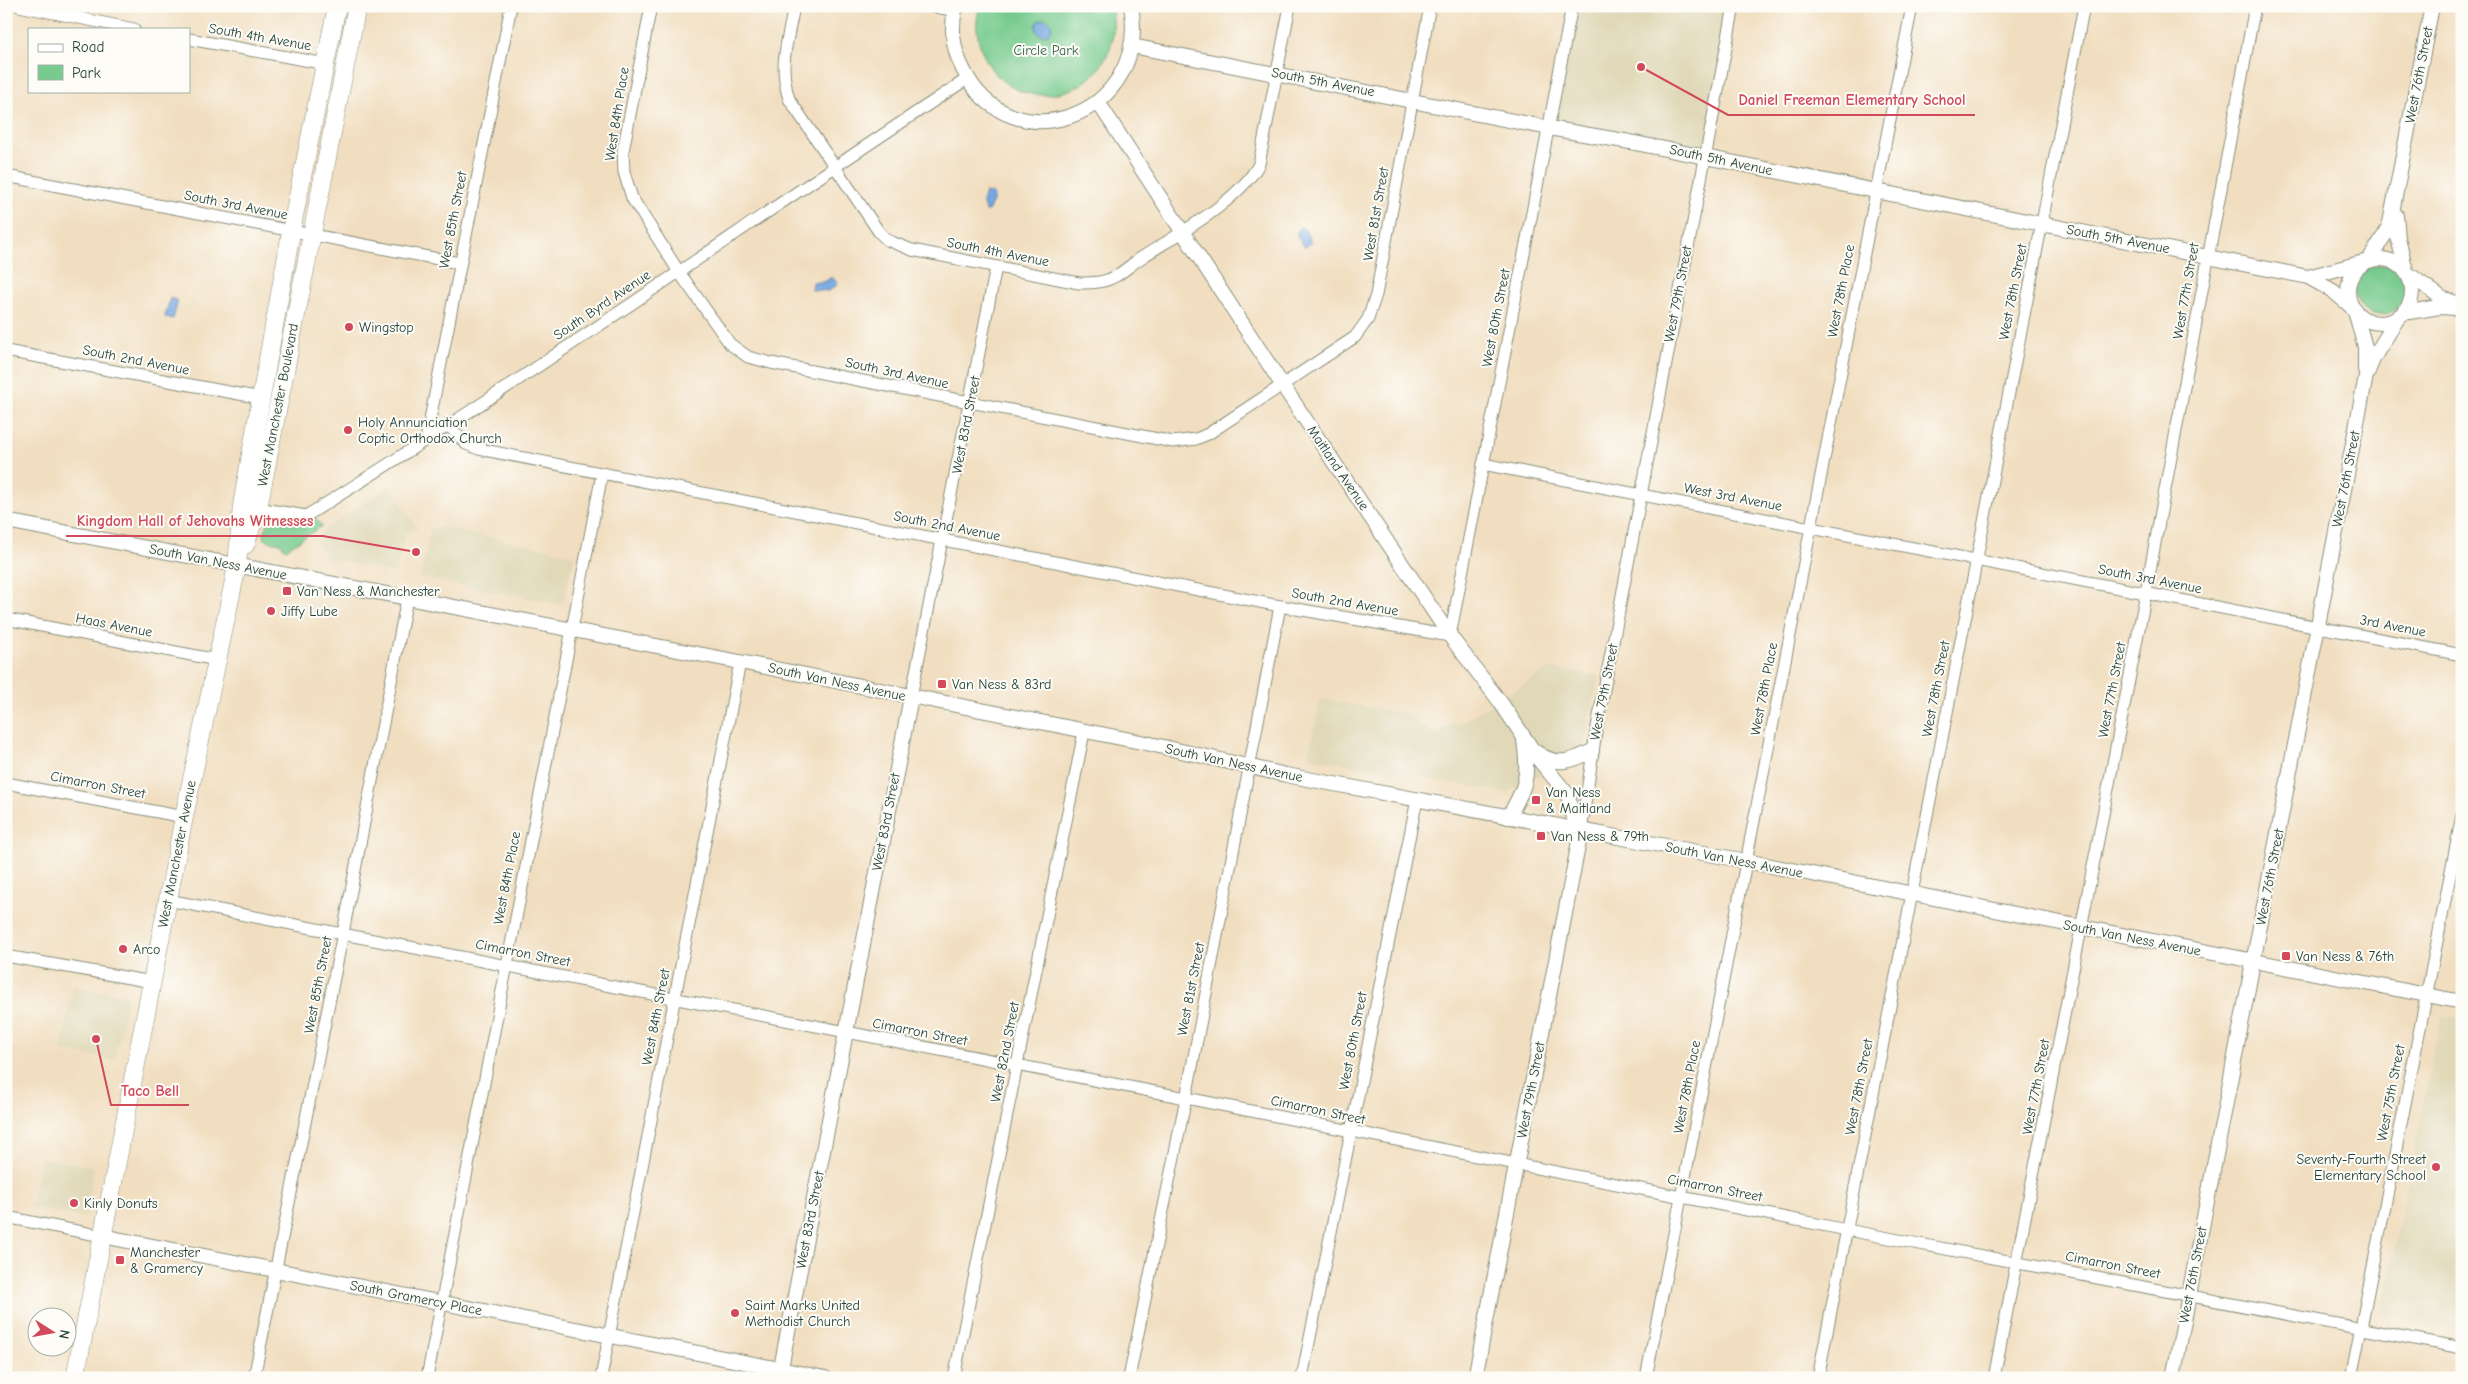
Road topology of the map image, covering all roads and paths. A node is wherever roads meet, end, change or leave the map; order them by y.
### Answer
1 (19, 6) edge
2 (337, 6) edge
3 (357, 6) edge
4 (511, 6) edge
5 (651, 6) edge
6 (794, 6) edge
7 (938, 6) edge
8 (1131, 6) edge
9 (1290, 6) edge
10 (1430, 6) edge
11 (1572, 6) edge
12 (1734, 6) edge
13 (1912, 6) edge
14 (2084, 6) edge
15 (2255, 6) edge
16 (2432, 6) edge
17 (956, 8) edge
18 (129, 28) edge
19 (190, 39) edge
20 (1132, 46) junction
21 (326, 64) junction
22 (1278, 74) junction
23 (967, 79) junction
24 (1412, 100) junction
25 (1098, 102) junction
26 (1549, 128) junction
27 (1704, 156) junction
28 (833, 166) junction
29 (6, 176) edge
30 (1875, 192) junction
31 (2395, 202) junction
32 (2042, 224) junction
33 (292, 232) junction
34 (1182, 232) junction
35 (310, 236) junction
36 (2208, 256) junction
37 (2368, 261) junction
38 (459, 263) junction
39 (996, 267) junction
40 (679, 272) junction
41 (2406, 272) junction
42 (2308, 277) junction
43 (2462, 307) edge
44 (2355, 310) junction
45 (2401, 315) junction
46 (6, 351) edge
47 (2366, 376) junction
48 (1283, 386) junction
49 (261, 398) junction
50 (970, 403) junction
51 (448, 425) junction
52 (426, 440) junction
53 (1483, 464) junction
54 (602, 474) junction
55 (1641, 494) junction
56 (250, 506) junction
57 (6, 521) edge
58 (1810, 528) junction
59 (943, 540) junction
60 (1976, 560) junction
61 (237, 566) junction
62 (2146, 593) junction
63 (407, 598) junction
64 (1280, 606) junction
65 (6, 619) edge
66 (2318, 626) junction
67 (572, 629) junction
68 (1450, 636) junction
69 (2462, 655) edge
70 (217, 660) junction
71 (740, 662) junction
72 (911, 697) junction
73 (1084, 732) junction
74 (1527, 743) junction
75 (1592, 751) junction
76 (1249, 766) junction
77 (6, 782) edge
78 (1417, 799) junction
79 (2462, 815) edge
80 (184, 817) junction
81 (1508, 817) junction
82 (1581, 831) junction
83 (1746, 861) junction
84 (1912, 894) junction
85 (168, 900) junction
86 (2082, 929) junction
87 (343, 933) junction
88 (6, 956) edge
89 (2254, 963) junction
90 (505, 965) junction
91 (152, 982) junction
92 (2426, 995) junction
93 (674, 998) junction
94 (2462, 1002) edge
95 (846, 1032) junction
96 (1018, 1066) junction
97 (1186, 1098) junction
98 (1350, 1132) junction
99 (1516, 1165) junction
100 (1681, 1196) junction
101 (6, 1218) edge
102 (1847, 1230) junction
103 (102, 1236) junction
104 (2017, 1262) junction
105 (276, 1270) junction
106 (2189, 1296) junction
107 (441, 1302) junction
108 (2360, 1328) junction
109 (609, 1336) junction
110 (2462, 1348) edge
111 (780, 1373) edge
112 (75, 1378) edge
113 (254, 1378) edge
114 (426, 1378) edge
115 (601, 1378) edge
116 (825, 1378) edge
117 (954, 1378) edge
118 (1129, 1378) edge
119 (1302, 1378) edge
120 (1475, 1378) edge
121 (1646, 1378) edge
122 (1818, 1378) edge
123 (1994, 1378) edge
124 (2173, 1378) edge
125 (2350, 1378) edge

1 - 18 street
2 - 21 main road, West Manchester Boulevard
3 - 35 main road, West Manchester Boulevard
4 - 38 street, West 85th Street
5 - 40 street, West 84th Place
6 - 28 street
7 - 17 street
8 - 20 street
9 - 22 street
10 - 24 street, West 81st Street
11 - 26 street, West 80th Street
12 - 27 street, West 79th Street
13 - 30 street, West 78th Place
14 - 32 street, West 78th Street
15 - 36 street, West 77th Street
16 - 31 street, West 76th Street
17 - 23 street
19 - 21 street, South 4th Avenue
20 - 22 street, South 5th Avenue
20 - 25 street
21 - 33 main road, West Manchester Boulevard
22 - 24 street, South 5th Avenue
22 - 34 street
23 - 25 street
23 - 28 street, South Byrd Avenue
24 - 26 street, South 5th Avenue
24 - 48 street, West 81st Street
25 - 34 street, Maitland Avenue
26 - 27 street, South 5th Avenue
26 - 53 street, West 80th Street
27 - 30 street, South 5th Avenue
27 - 55 street, West 79th Street
28 - 39 street, South 4th Avenue
28 - 40 street, South Byrd Avenue
29 - 33 street, South 3rd Avenue
30 - 32 street, South 5th Avenue
30 - 58 street, West 78th Place
31 - 37 street, West 76th Street
31 - 41 street, West 76th Street
32 - 36 street, South 5th Avenue
32 - 60 street, West 78th Street
33 - 35 street, South 3rd Avenue
33 - 49 main road, West Manchester Boulevard
34 - 39 street, South 4th Avenue
34 - 48 street, Maitland Avenue
35 - 38 street, South 3rd Avenue
35 - 56 main road, West Manchester Boulevard
36 - 42 street, South 5th Avenue
36 - 62 street, West 77th Street
37 - 41 street
37 - 42 street, South 5th Avenue
37 - 44 street
38 - 52 street, West 85th Street
39 - 50 street, West 83rd Street
40 - 50 street, South 3rd Avenue
40 - 51 street, South Byrd Avenue
41 - 43 street
41 - 45 street
42 - 44 street, South 5th Avenue
43 - 45 street
44 - 45 street
44 - 47 street, West 76th Street
45 - 47 street, West 76th Street
46 - 49 street, South 2nd Avenue
47 - 66 street, West 76th Street
48 - 50 street, South 3rd Avenue
48 - 68 street, Maitland Avenue
49 - 56 main road, West Manchester Boulevard
50 - 59 street, West 83rd Street
51 - 52 street, South Byrd Avenue
51 - 54 street, South 2nd Avenue
52 - 56 street, South Byrd Avenue
53 - 55 street, West 3rd Avenue
53 - 68 street, West 80th Street
54 - 59 street, South 2nd Avenue
54 - 67 street, West 84th Place
55 - 58 street, West 3rd Avenue
55 - 75 street, West 79th Street
56 - 61 main road, West Manchester Boulevard
57 - 61 street, South Van Ness Avenue
58 - 60 street, West 3rd Avenue
58 - 83 street, West 78th Place
59 - 64 street, South 2nd Avenue
59 - 72 street, West 83rd Street
60 - 62 street, South 3rd Avenue
60 - 84 street, West 78th Street
61 - 63 street, South Van Ness Avenue
61 - 70 main road, West Manchester Avenue
62 - 66 street, South 3rd Avenue
62 - 86 street, West 77th Street
63 - 67 street, South Van Ness Avenue
63 - 87 street, West 85th Street
64 - 68 street, South 2nd Avenue
64 - 76 street, West 81st Street
65 - 70 street, Haas Avenue
66 - 69 street, 3rd Avenue
66 - 89 street, West 76th Street
67 - 71 street, South Van Ness Avenue
67 - 90 street, West 84th Place
68 - 74 street, Maitland Avenue
70 - 80 main road, West Manchester Avenue
71 - 72 street, South Van Ness Avenue
71 - 93 street, West 84th Street
72 - 73 street, South Van Ness Avenue
72 - 95 street, West 83rd Street
73 - 76 street, South Van Ness Avenue
73 - 96 street, West 82nd Street
74 - 75 street
74 - 81 street
74 - 82 street, Maitland Avenue
75 - 82 street, West 79th Street
76 - 78 street, South Van Ness Avenue
76 - 97 street, West 81st Street
77 - 80 street, Cimarron Street
78 - 81 street, South Van Ness Avenue
78 - 98 street, West 80th Street
79 - 92 street, West 75th Street
80 - 85 main road, West Manchester Avenue
81 - 82 street, South Van Ness Avenue
82 - 83 street, South Van Ness Avenue
82 - 99 street, West 79th Street
83 - 84 street, South Van Ness Avenue
83 - 100 street, West 78th Place
84 - 86 street, South Van Ness Avenue
84 - 102 street, West 78th Street
85 - 87 street, Cimarron Street
85 - 91 main road, West Manchester Avenue
86 - 89 street, South Van Ness Avenue
86 - 104 street, West 77th Street
87 - 90 street, Cimarron Street
87 - 105 street, West 85th Street
88 - 91 street
89 - 92 street, South Van Ness Avenue
89 - 106 street, West 76th Street
90 - 93 street, Cimarron Street
90 - 107 street, West 84th Place
91 - 103 main road, West Manchester Avenue
92 - 94 street, South Van Ness Avenue
92 - 108 street, West 75th Street
93 - 95 street, Cimarron Street
93 - 109 street, West 84th Street
95 - 96 street, Cimarron Street
95 - 111 street, West 83rd Street
96 - 97 street, Cimarron Street
96 - 117 street, West 82nd Street
97 - 98 street, Cimarron Street
97 - 118 street, West 81st Street
98 - 99 street, Cimarron Street
98 - 119 street, West 80th Street
99 - 100 street, Cimarron Street
99 - 120 street, West 79th Street
100 - 102 street, Cimarron Street
100 - 121 street, West 78th Place
101 - 103 street, South Gramercy Place
102 - 104 street, Cimarron Street
102 - 122 street, West 78th Street
103 - 105 street, South Gramercy Place
103 - 112 main road, West Manchester Avenue
104 - 106 street, Cimarron Street
104 - 123 street, West 77th Street
105 - 107 street, South Gramercy Place
105 - 113 street, West 85th Street
106 - 108 street, Cimarron Street
106 - 124 street, West 76th Street
107 - 109 street, South Gramercy Place
107 - 114 street, West 84th Place
108 - 110 street, Cimarron Street
108 - 125 street, West 75th Street
109 - 111 street, South Gramercy Place
109 - 115 street, West 84th Street
111 - 116 street, South Gramercy Place

